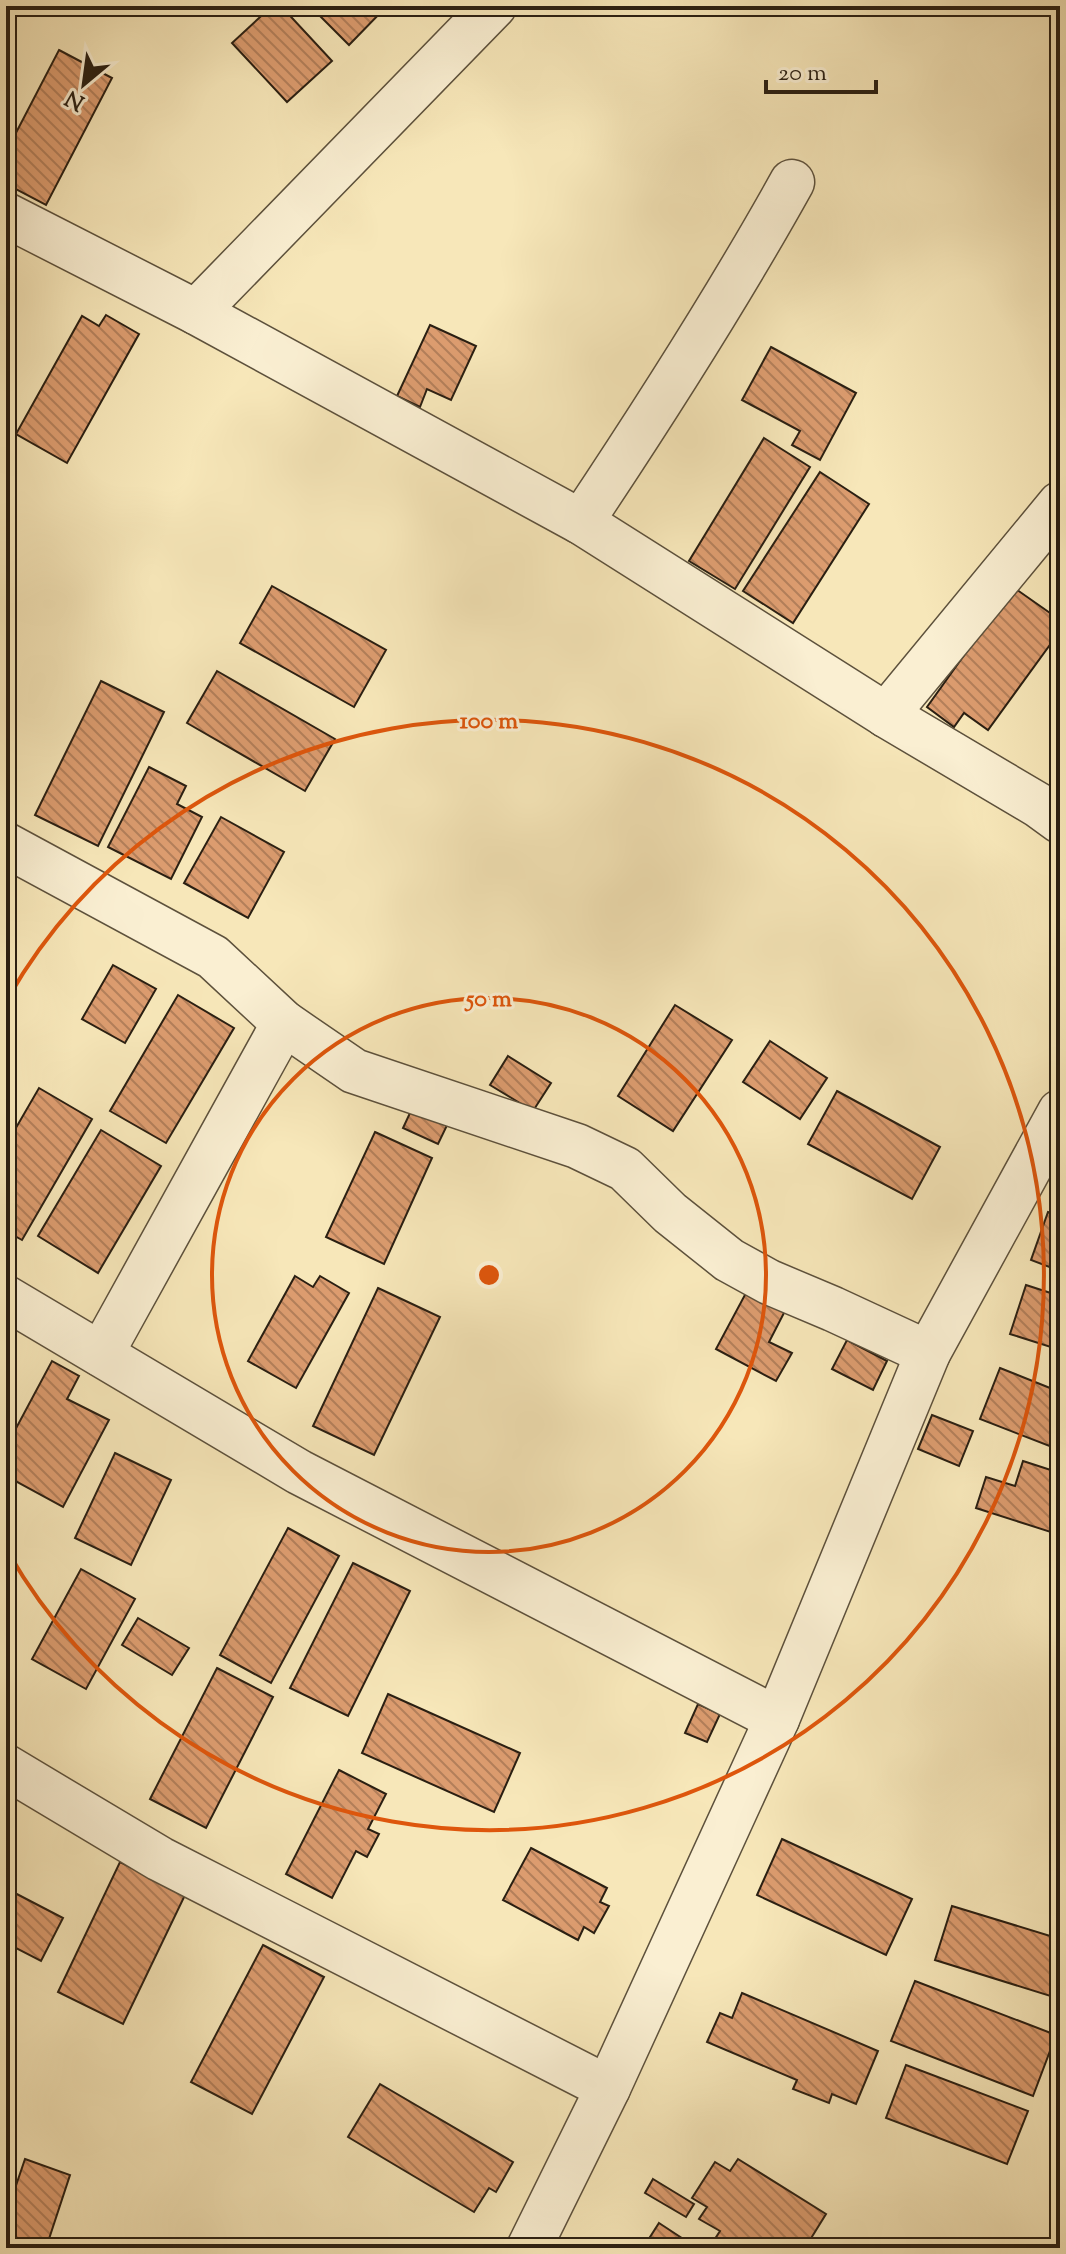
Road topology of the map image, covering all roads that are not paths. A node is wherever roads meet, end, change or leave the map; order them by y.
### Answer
1 (494, 6) edge
2 (792, 182) dead end
3 (6, 215) edge
4 (196, 312) junction
5 (1060, 504) edge
6 (581, 522) junction
7 (886, 715) junction
8 (1060, 821) edge
9 (6, 845) edge
10 (284, 1023) junction
11 (1060, 1112) edge
12 (6, 1298) edge
13 (928, 1353) junction
14 (101, 1354) junction
15 (777, 1719) junction
16 (6, 1767) edge
17 (608, 2088) junction
18 (529, 2248) edge

1 - 4 street
2 - 6 street
3 - 4 street
4 - 6 street
5 - 7 street
6 - 7 street
7 - 8 street
9 - 10 street
10 - 13 street
10 - 14 street
11 - 13 street
12 - 14 street
13 - 15 street
14 - 15 street
15 - 17 street
16 - 17 street
17 - 18 street

